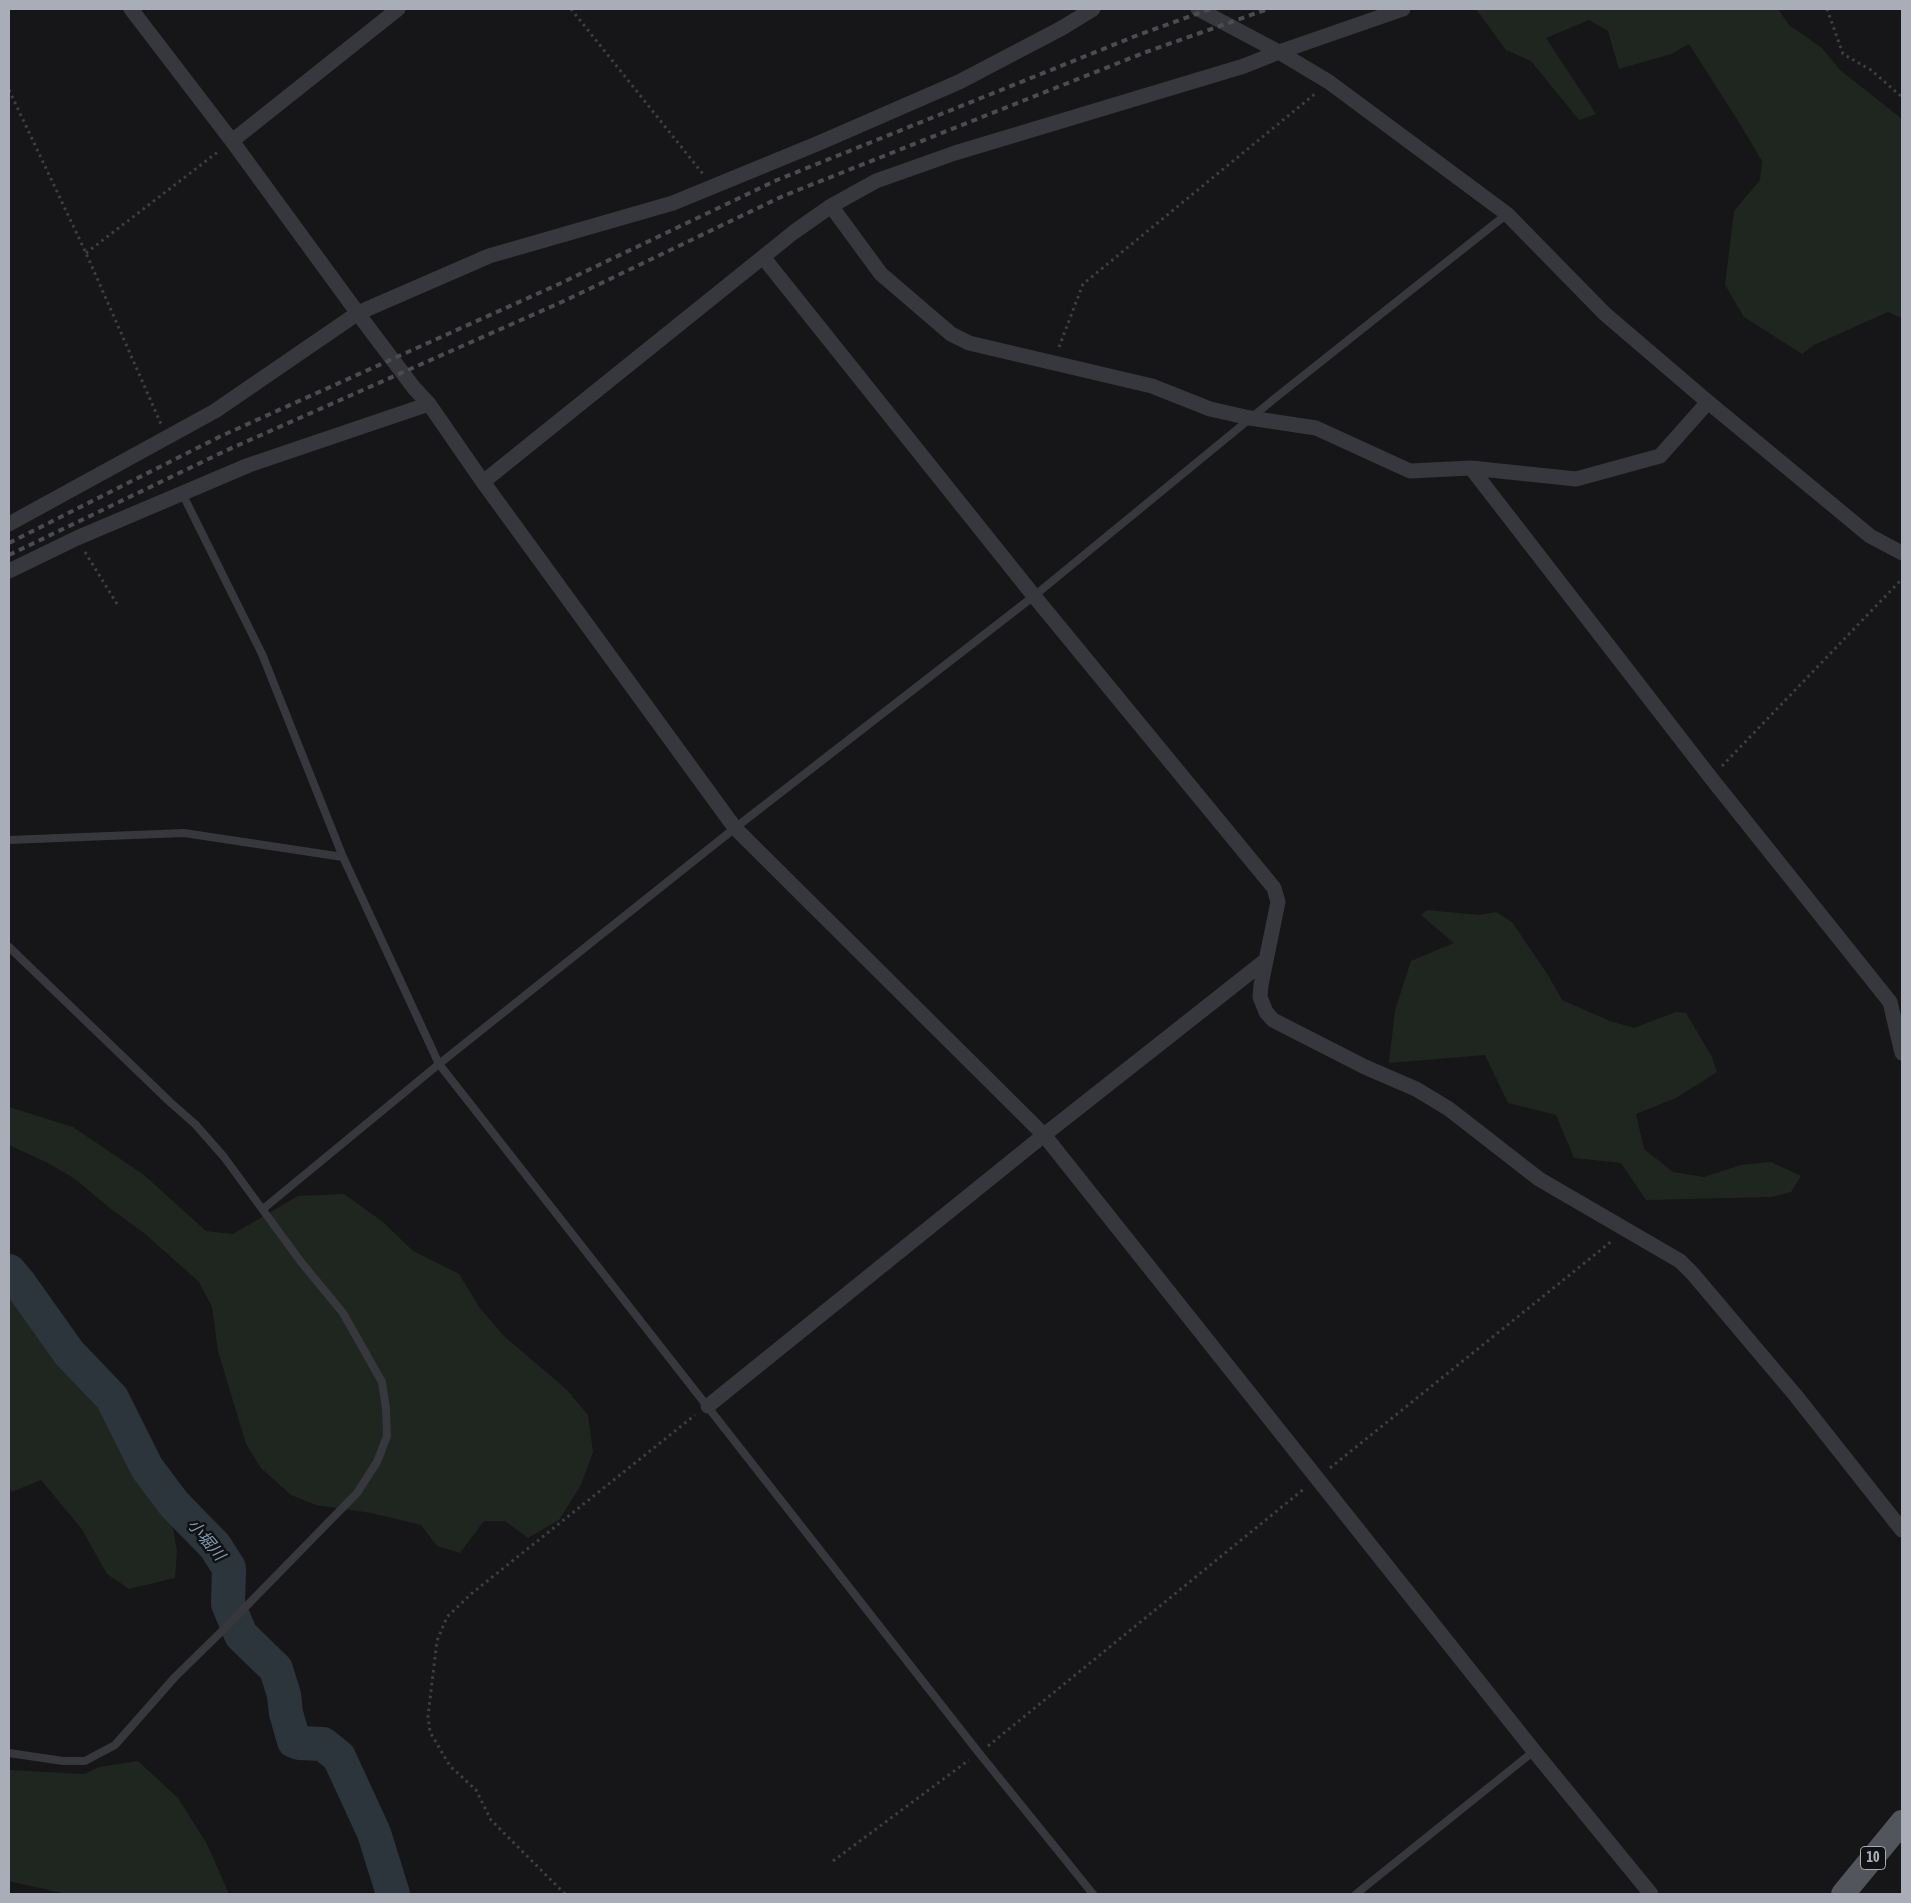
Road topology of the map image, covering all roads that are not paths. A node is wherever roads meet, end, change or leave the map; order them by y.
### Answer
1 (131, 9) edge
2 (398, 9) edge
3 (1093, 9) edge
4 (1198, 9) edge
5 (1403, 9) edge
6 (1279, 52) junction
7 (232, 141) junction
8 (831, 206) junction
9 (1507, 214) junction
10 (763, 257) junction
11 (361, 318) junction
12 (1708, 402) junction
13 (429, 404) junction
14 (1250, 418) junction
15 (1471, 468) junction
16 (483, 482) junction
17 (182, 493) junction
18 (9, 524) edge
19 (1902, 553) edge
20 (9, 571) edge
21 (1034, 596) junction
22 (735, 828) junction
23 (9, 840) edge
24 (343, 857) junction
25 (9, 947) edge
26 (1266, 960) junction
27 (1902, 1053) edge
28 (439, 1064) junction
29 (1044, 1135) junction
30 (263, 1209) junction
31 (708, 1406) junction
32 (1902, 1530) edge
33 (1534, 1751) junction
34 (9, 1753) edge
35 (1902, 1822) edge
36 (1093, 1894) edge
37 (1356, 1894) edge
38 (1651, 1894) edge
39 (1843, 1894) edge

1 - 7 street
2 - 7 street
3 - 11 street
4 - 6 street
5 - 6 street
6 - 8 street
6 - 9 street
7 - 11 street
8 - 10 street
8 - 14 street
9 - 12 street
9 - 14 lane
10 - 16 street
10 - 21 street
11 - 13 street
11 - 18 street
12 - 15 street
12 - 19 street
13 - 16 street
13 - 17 street
14 - 15 street
14 - 21 lane
15 - 27 street
16 - 22 street
17 - 20 street
17 - 24 lane
21 - 22 lane
21 - 26 street
22 - 28 lane
22 - 29 street
23 - 24 lane
24 - 28 lane
25 - 30 lane
26 - 29 street
26 - 32 street
28 - 30 lane
28 - 31 lane
29 - 31 street
29 - 33 street
30 - 34 lane
31 - 36 lane
33 - 37 lane
33 - 38 street
35 - 39 main road, 10

